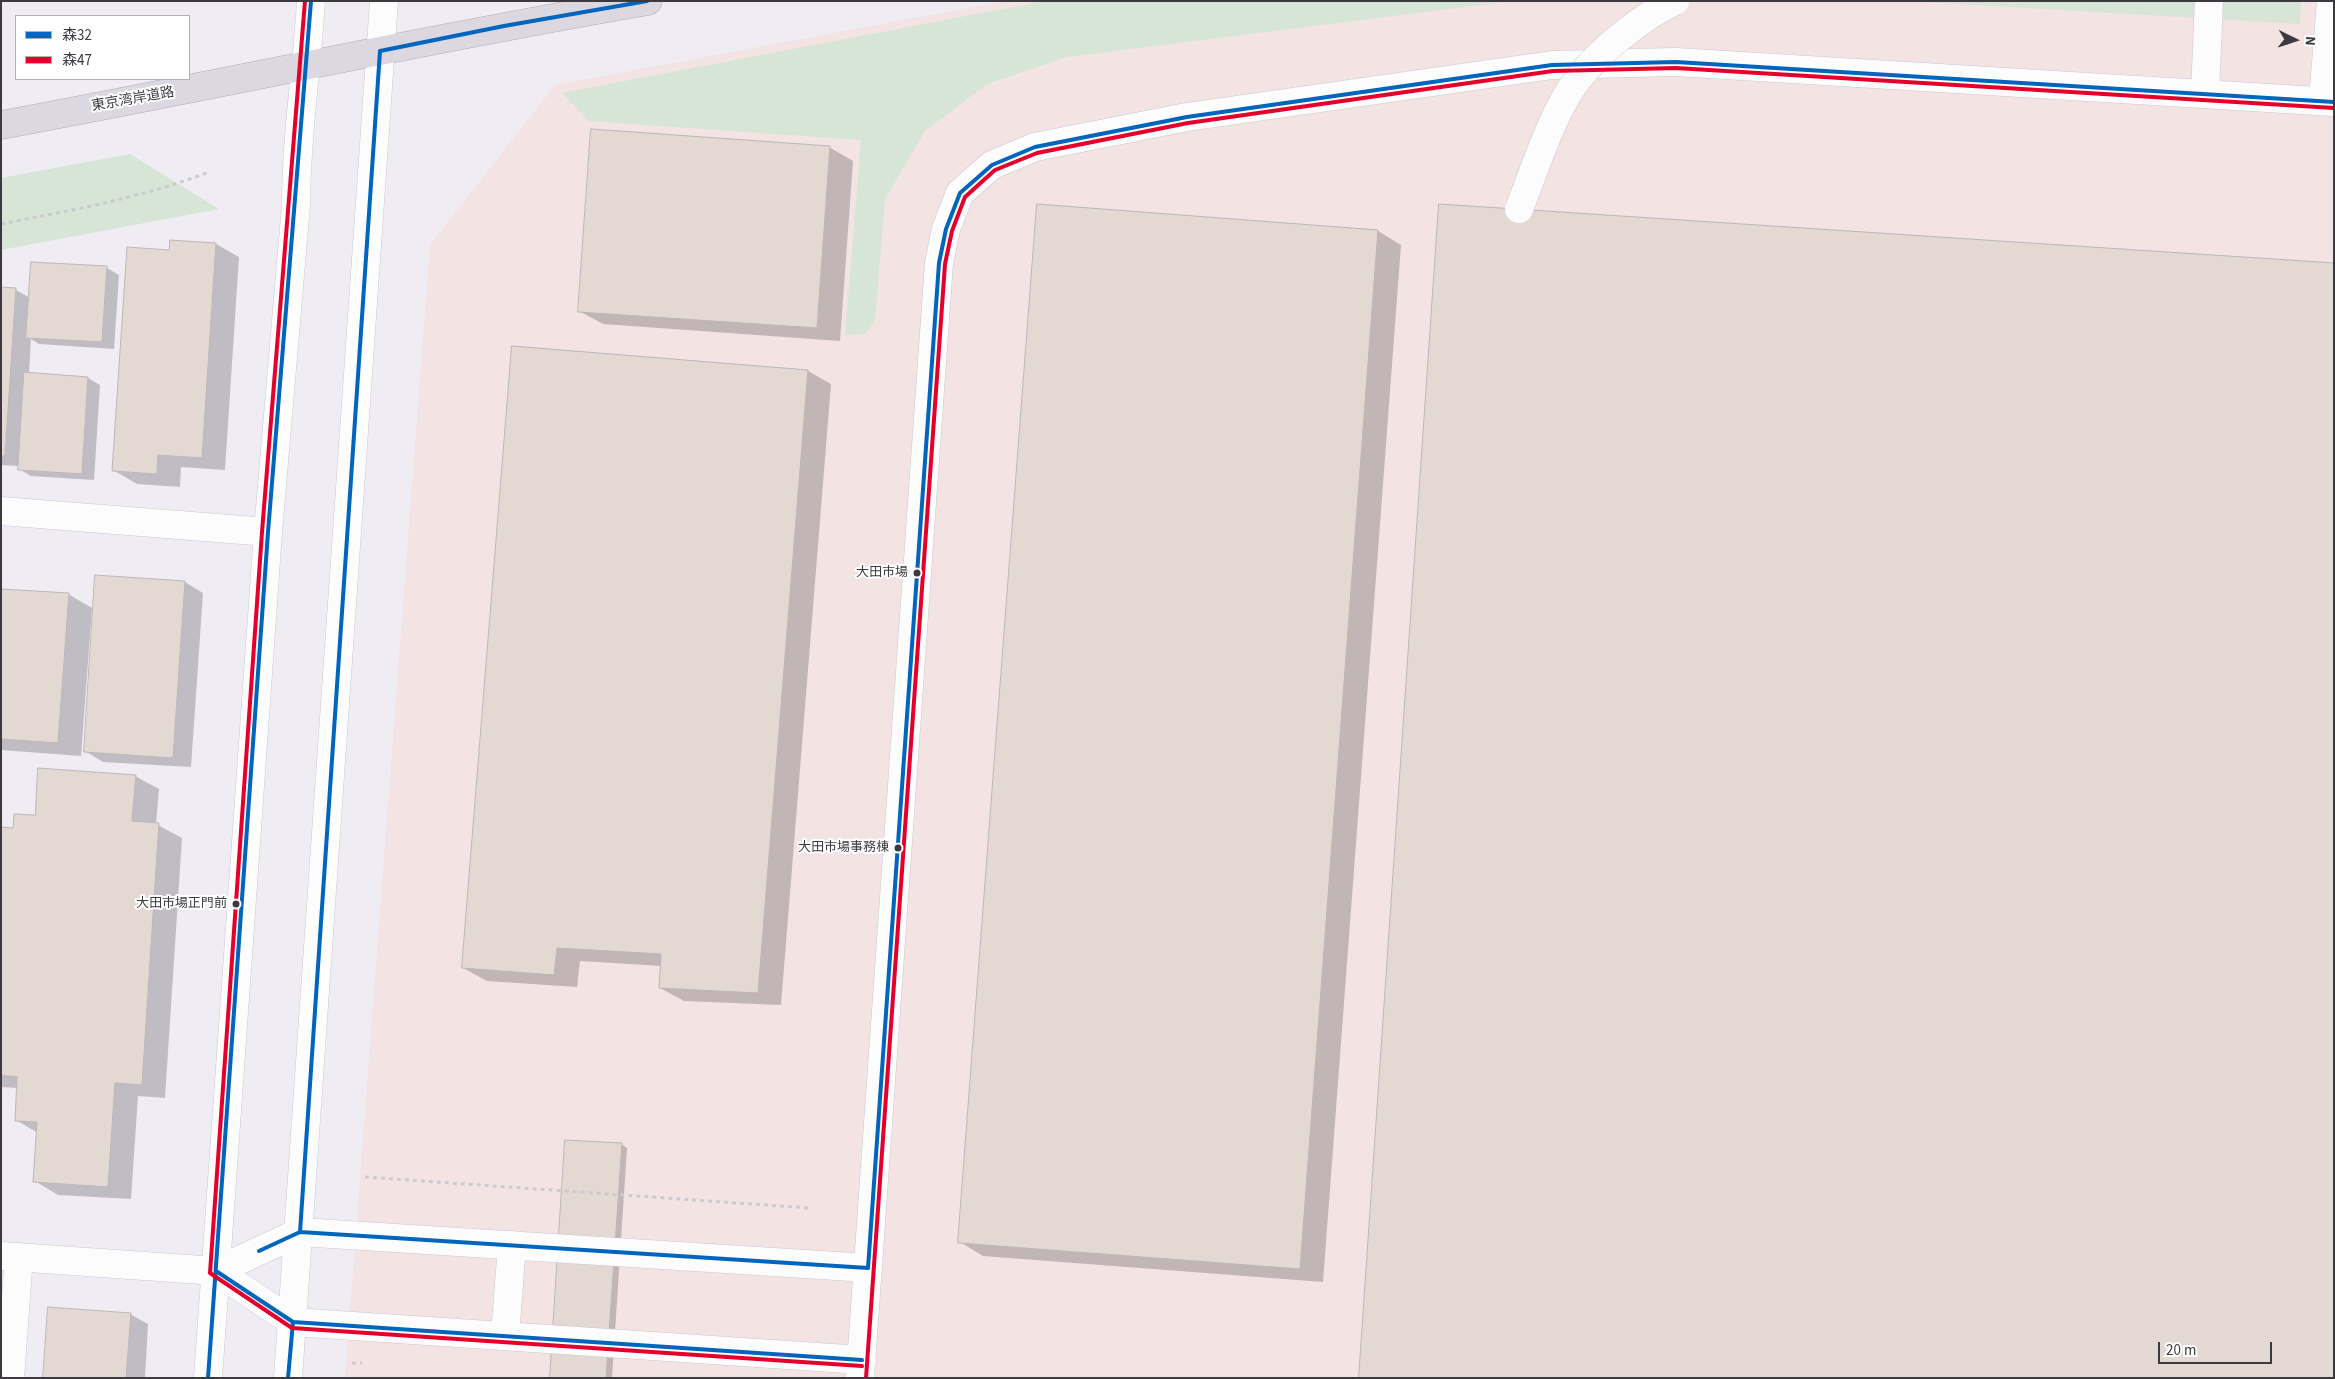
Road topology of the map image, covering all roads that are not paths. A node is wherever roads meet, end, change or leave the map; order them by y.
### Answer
1 (311, 1) edge
2 (384, 1) edge
3 (648, 1) edge
4 (1675, 1) edge
5 (2209, 1) edge
6 (2330, 1) edge
7 (380, 51) junction
8 (307, 66) junction
9 (2205, 93) junction
10 (2328, 101) edge
11 (1, 125) edge
12 (1519, 209) dead end
13 (1, 512) edge
14 (268, 532) junction
15 (300, 1232) junction
16 (512, 1245) junction
17 (10, 1256) edge
18 (868, 1268) junction
19 (216, 1271) junction
20 (293, 1322) junction
21 (505, 1336) junction
22 (861, 1369) edge
23 (10, 1378) edge
24 (208, 1378) edge
25 (288, 1378) edge

1 - 8 street
2 - 7 street
3 - 7 highway, 東京湾岸道路
4 - 12 street, bridge
5 - 9 street
6 - 10 street
7 - 8 highway, 東京湾岸道路
7 - 15 street
8 - 11 highway, 東京湾岸道路
8 - 14 street
9 - 10 street
9 - 18 street
13 - 14 street
14 - 19 street
15 - 16 street
15 - 19 street
15 - 20 street
16 - 18 street
16 - 21 street
17 - 19 street
17 - 23 street
18 - 22 street
19 - 20 street
19 - 24 street
20 - 21 street
20 - 25 street
21 - 22 street

